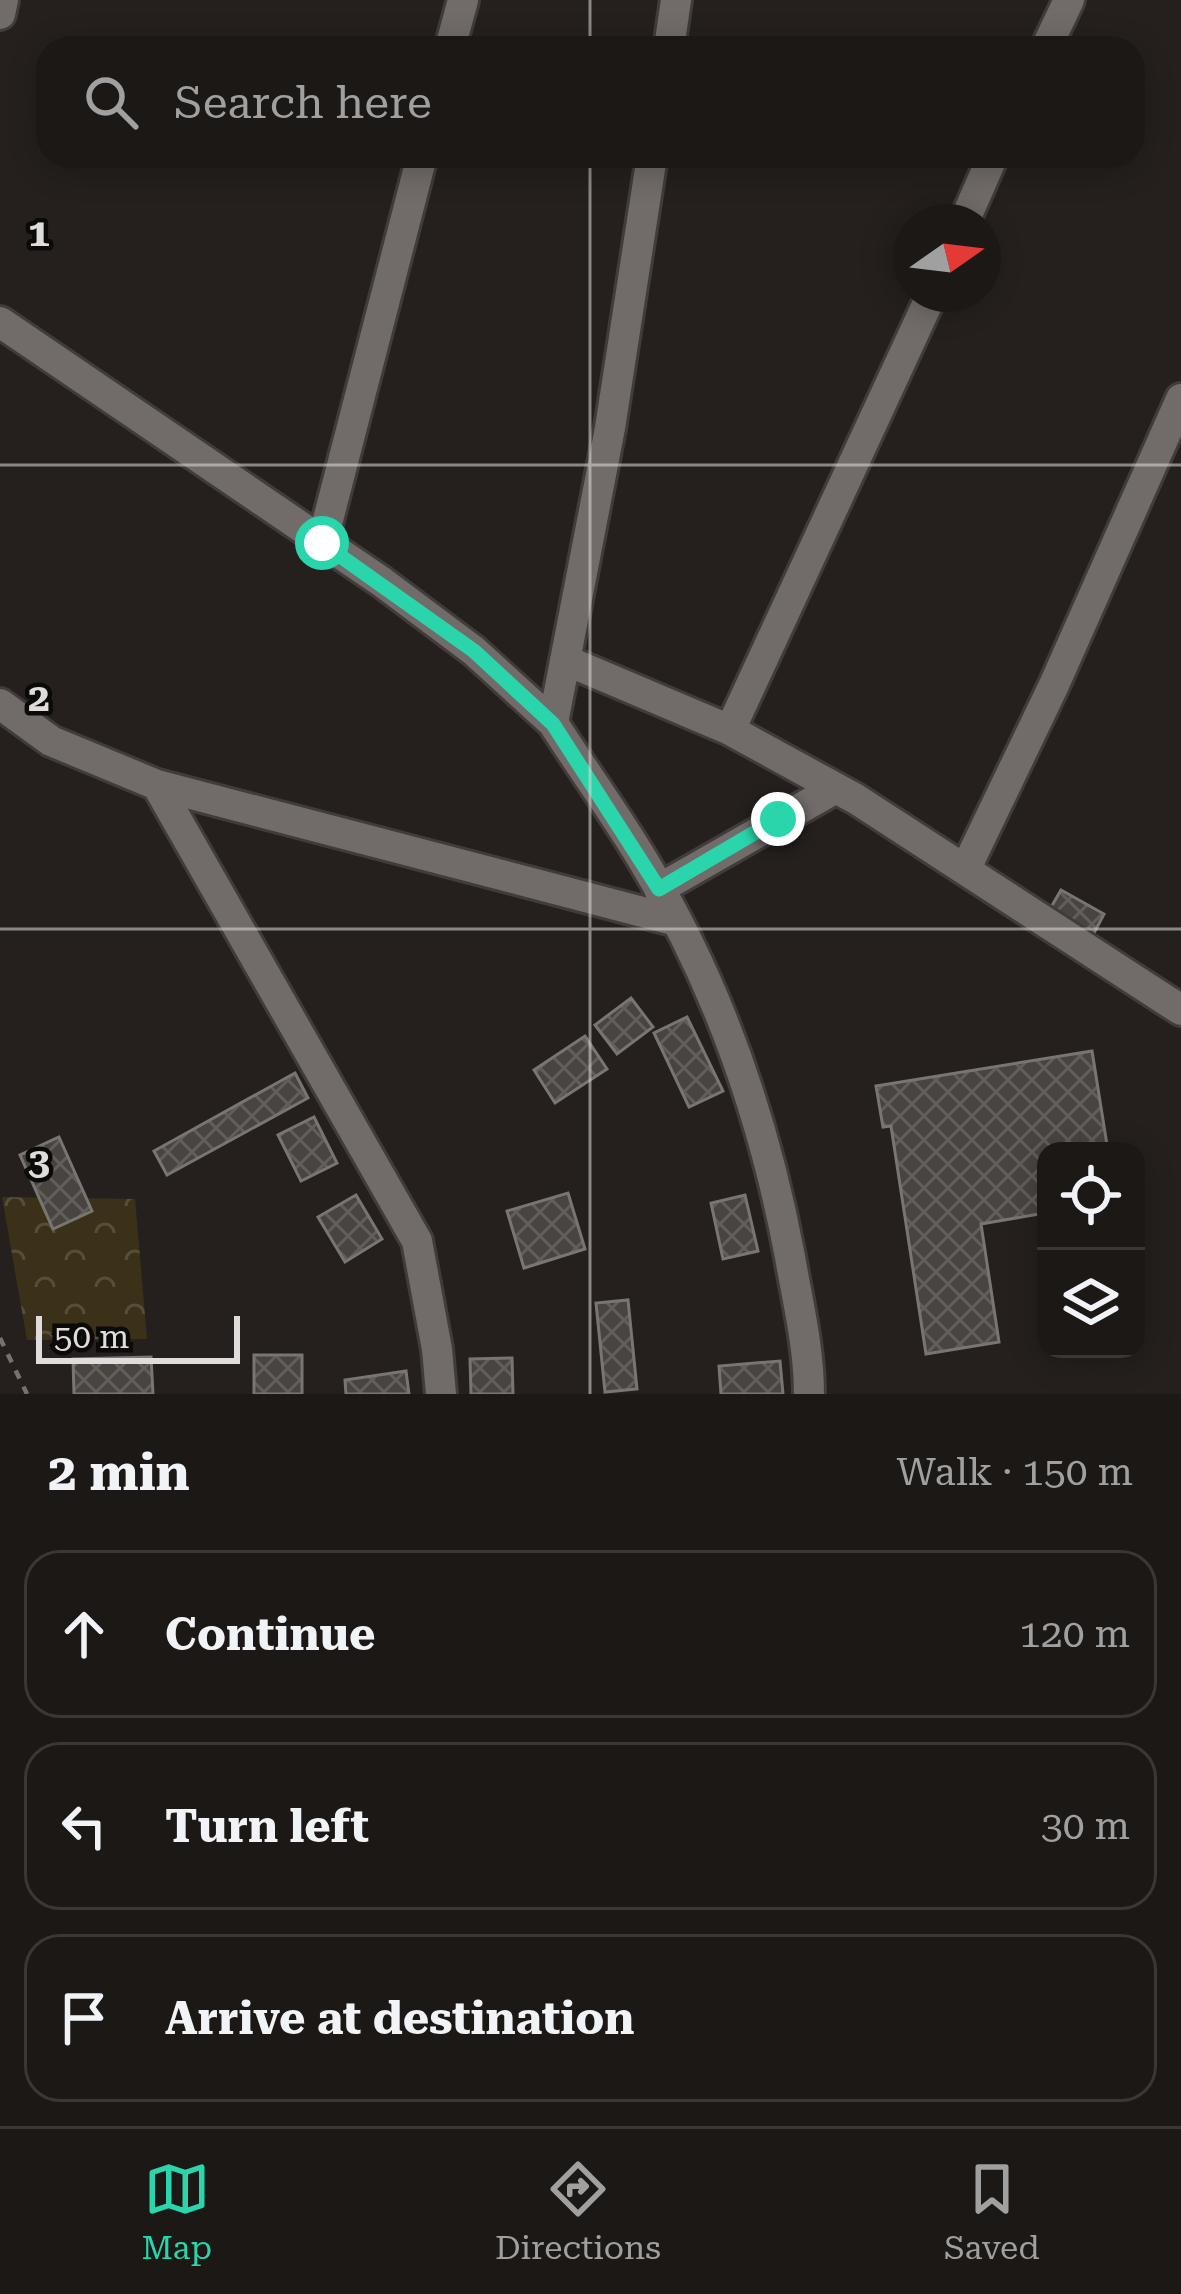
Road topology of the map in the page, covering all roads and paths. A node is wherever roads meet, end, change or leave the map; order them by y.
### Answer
1 (3, 0) edge
2 (463, 0) edge
3 (676, 0) edge
4 (1069, 0) edge
5 (0, 14) edge
6 (453, 36) edge
7 (671, 36) edge
8 (1052, 36) edge
9 (419, 168) edge
10 (650, 168) edge
11 (989, 168) edge
12 (972, 204) edge
13 (924, 312) edge
14 (0, 322) edge
15 (1181, 399) edge
16 (322, 543) junction
17 (565, 660) junction
18 (0, 704) edge
19 (553, 724) junction
20 (0, 730) edge
21 (730, 730) junction
22 (50, 741) junction
23 (157, 785) junction
24 (836, 788) junction
25 (966, 868) junction
26 (659, 889) junction
27 (673, 920) junction
28 (1181, 1010) edge
29 (0, 1337) edge
30 (27, 1394) edge
31 (441, 1394) edge
32 (808, 1394) edge

1 - 5 street
2 - 6 street
3 - 7 street
4 - 8 street
9 - 16 street
10 - 17 street
11 - 12 street
13 - 21 street
14 - 16 street
15 - 25 street
16 - 19 street
17 - 19 street
17 - 21 street
18 - 22 street
19 - 26 street
20 - 22 street
21 - 24 street
22 - 23 street
23 - 27 street
23 - 31 street
24 - 25 street
24 - 26 street
25 - 28 street
26 - 27 street
27 - 32 street
29 - 30 path

